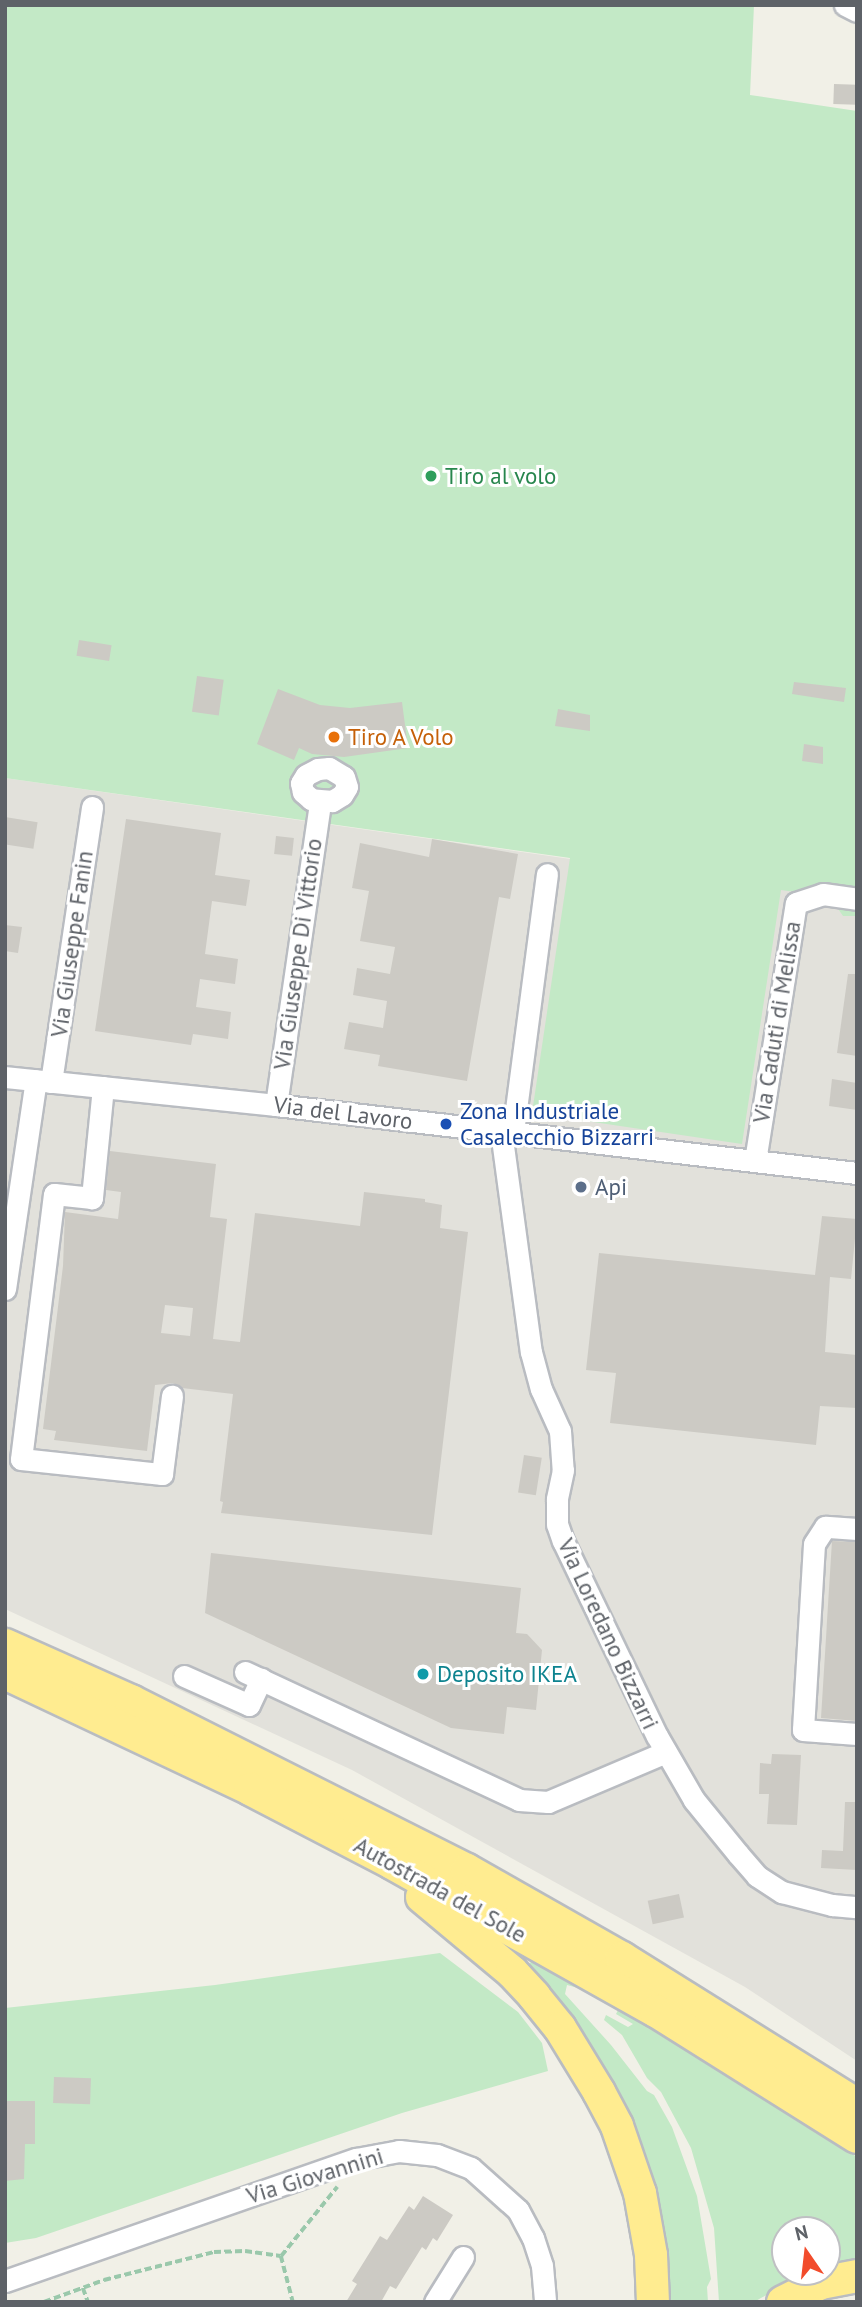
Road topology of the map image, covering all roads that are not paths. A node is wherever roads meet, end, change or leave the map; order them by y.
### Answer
1 (845, 5) edge
2 (857, 11) edge
3 (320, 802) dead end
4 (92, 807) dead end
5 (547, 874) dead end
6 (857, 899) edge
7 (5, 1077) edge
8 (44, 1081) junction
9 (103, 1087) junction
10 (276, 1105) junction
11 (507, 1131) junction
12 (755, 1161) junction
13 (857, 1173) edge
14 (5, 1289) edge
15 (172, 1396) dead end
16 (857, 1529) edge
17 (5, 1646) edge
18 (5, 1674) edge
19 (184, 1676) dead end
20 (857, 1734) edge
21 (666, 1752) junction
22 (327, 1829) junction
23 (857, 1907) edge
24 (753, 2037) junction
25 (857, 2084) edge
26 (857, 2105) edge
27 (857, 2137) edge
28 (463, 2257) dead end
29 (857, 2276) edge
30 (7, 2281) edge
31 (435, 2302) edge
32 (545, 2302) edge
33 (653, 2302) edge
34 (783, 2302) edge

1 - 2 street
3 - 10 street, Via Giuseppe Di Vittorio
4 - 8 street, Via Giuseppe Fanin
5 - 11 street, Via Loredano Bizzarri
6 - 12 street, Via Caduti di Melissa
7 - 8 street, Via del Lavoro
8 - 9 street, Via del Lavoro
8 - 14 street
9 - 10 street, Via del Lavoro
9 - 15 street
10 - 11 street, Via del Lavoro
11 - 12 street, Via del Lavoro
11 - 21 street, Via Loredano Bizzarri
12 - 13 street, Via del Lavoro
16 - 20 street
17 - 24 highway, Autostrada del Sole
18 - 22 highway, Autostrada del Sole
19 - 21 street
21 - 23 street, Via Loredano Bizzarri
22 - 27 highway, Autostrada del Sole
22 - 33 highway
24 - 25 highway
24 - 26 highway, Autostrada del Sole
28 - 31 street
29 - 34 highway
30 - 32 street, Via Giovannini

